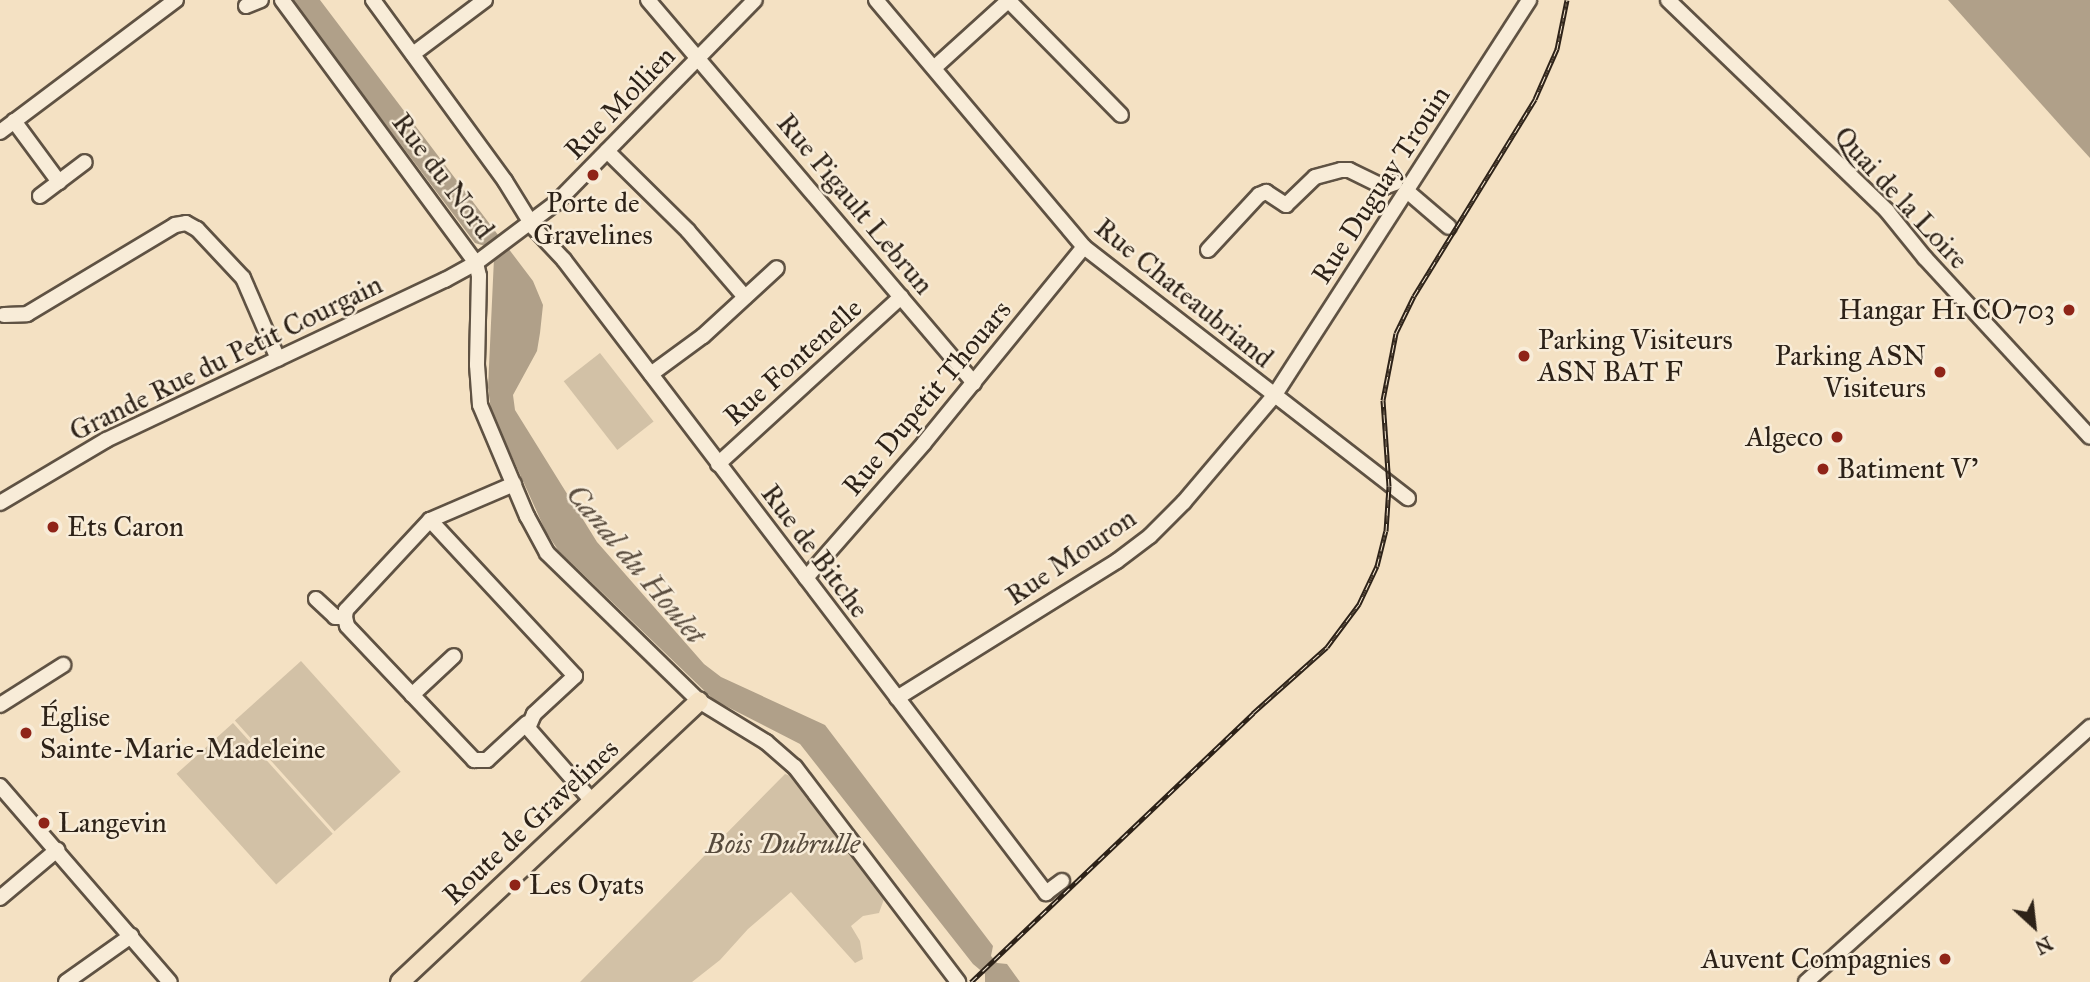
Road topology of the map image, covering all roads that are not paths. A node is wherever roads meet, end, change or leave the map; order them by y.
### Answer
1 (176, 0) edge
2 (261, 0) edge
3 (282, 0) edge
4 (373, 0) edge
5 (485, 0) edge
6 (648, 0) edge
7 (755, 0) edge
8 (876, 0) edge
9 (1008, 0) edge
10 (1529, 0) edge
11 (1668, 0) edge
12 (246, 6) dead end
13 (413, 54) junction
14 (698, 58) junction
15 (934, 68) junction
16 (1121, 115) dead end
17 (14, 121) junction
18 (0, 132) edge
19 (607, 151) junction
20 (85, 162) dead end
21 (59, 182) junction
22 (1401, 187) junction
23 (40, 196) dead end
24 (531, 224) junction
25 (1449, 227) dead end
26 (1084, 247) junction
27 (1208, 250) dead end
28 (488, 254) joint
29 (476, 262) junction
30 (777, 268) dead end
31 (745, 297) junction
32 (901, 297) junction
33 (4, 315) dead end
34 (278, 359) junction
35 (651, 374) junction
36 (974, 383) junction
37 (1274, 396) junction
38 (2090, 437) edge
39 (718, 464) junction
40 (514, 484) junction
41 (1408, 498) dead end
42 (0, 503) edge
43 (430, 520) junction
44 (806, 578) junction
45 (316, 599) dead end
46 (345, 617) junction
47 (454, 656) dead end
48 (63, 665) dead end
49 (412, 695) junction
50 (897, 698) junction
51 (699, 701) junction
52 (0, 705) edge
53 (527, 723) junction
54 (2090, 727) edge
55 (0, 786) edge
56 (592, 801) junction
57 (57, 850) junction
58 (1062, 881) dead end
59 (0, 898) edge
60 (131, 936) junction
61 (954, 981) edge
62 (66, 982) edge
63 (170, 982) edge
64 (400, 982) edge
65 (1806, 982) edge

1 - 17 street
2 - 12 street
3 - 29 street, Rue du Nord
4 - 13 street, Rue de Bitche
5 - 13 street
6 - 14 street, Rue Pigault Lebrun
7 - 14 street, Rue Mollien
8 - 15 street, Rue Chateaubriand
9 - 15 street
9 - 16 street
10 - 22 street, Rue Duguay Trouin
11 - 38 street, Quai de la Loire
13 - 24 street, Rue de Bitche
14 - 19 street, Rue Mollien
14 - 32 street, Rue Pigault Lebrun
15 - 26 street, Rue Chateaubriand
17 - 18 street
17 - 21 street
19 - 24 street, Rue Mollien
19 - 31 street
20 - 21 street
21 - 23 street
22 - 25 street
22 - 27 street
22 - 37 street, Rue Duguay Trouin
24 - 28 street, Rue Mollien
24 - 35 street, Rue de Bitche
26 - 36 street, Rue Dupetit Thouars
26 - 37 street, Rue Chateaubriand
28 - 29 street, Grande Rue du Petit Courgain
29 - 34 street, Grande Rue du Petit Courgain
29 - 40 street, Rue du Nord
30 - 31 street
31 - 35 street
32 - 36 street, Rue Pigault Lebrun
32 - 39 street, Rue Fontenelle
33 - 34 street
34 - 42 street, Grande Rue du Petit Courgain
35 - 39 street, Rue de Bitche
36 - 44 street, Rue Dupetit Thouars
37 - 41 street, Rue Chateaubriand
37 - 50 street, Rue Mouron
39 - 44 street, Rue de Bitche
40 - 43 street
40 - 51 street, Rue du Nord
43 - 46 street
43 - 53 street
44 - 50 street, Rue de Bitche
45 - 46 street
46 - 49 street
47 - 49 street
48 - 52 street
49 - 53 street
50 - 58 street, Rue de Bitche
51 - 56 main road, Route de Gravelines
51 - 61 street, Rue du Nord
53 - 56 street
54 - 65 street
55 - 57 street
56 - 64 main road, Route de Gravelines
57 - 59 street
57 - 60 street
60 - 62 street
60 - 63 street

